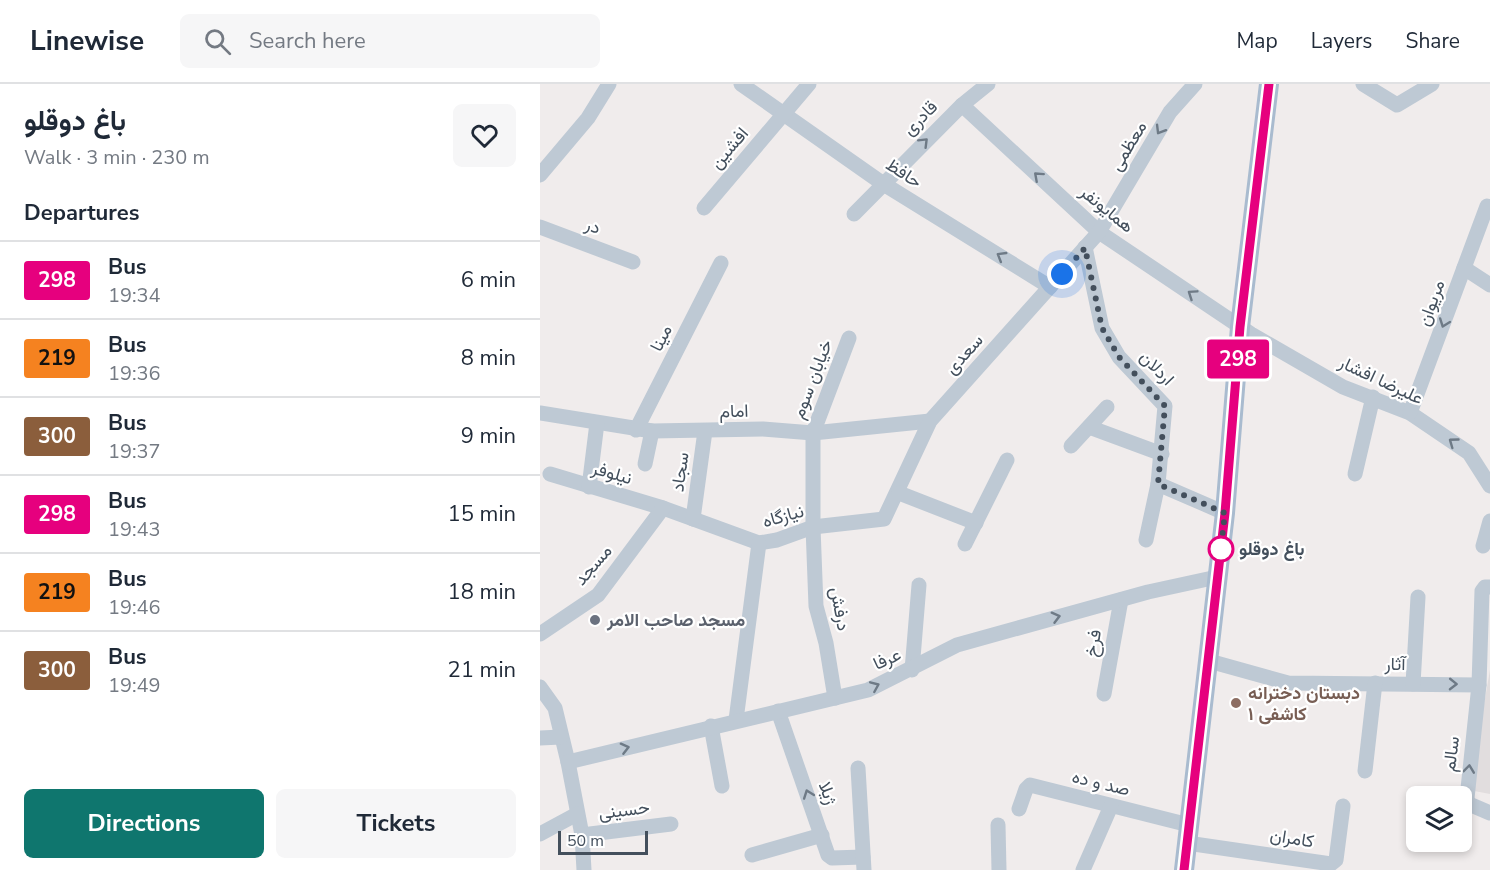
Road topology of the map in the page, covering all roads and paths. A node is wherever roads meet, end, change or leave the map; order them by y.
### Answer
1 (609, 84) edge
2 (741, 84) edge
3 (810, 84) edge
4 (988, 84) edge
5 (1195, 84) edge
6 (1269, 84) edge
7 (1364, 84) edge
8 (1432, 84) edge
9 (962, 105) junction
10 (785, 113) junction
11 (540, 175) edge
12 (882, 183) junction
13 (1486, 206) dead end
14 (704, 208) dead end
15 (854, 213) dead end
16 (540, 227) edge
17 (1099, 232) junction
18 (1085, 248) junction
19 (633, 262) dead end
20 (721, 263) dead end
21 (1464, 268) junction
22 (1490, 285) edge
23 (1050, 287) junction
24 (1240, 327) junction
25 (849, 338) dead end
26 (1373, 397) junction
27 (1107, 406) dead end
28 (540, 413) edge
29 (1410, 413) junction
30 (930, 421) junction
31 (597, 423) junction
32 (1089, 427) junction
33 (636, 430) junction
34 (652, 431) junction
35 (705, 431) junction
36 (813, 433) junction
37 (1071, 446) dead end
38 (1162, 454) junction
39 (1007, 460) dead end
40 (645, 464) dead end
41 (550, 474) dead end
42 (1355, 474) dead end
43 (1158, 484) junction
44 (1490, 486) edge
45 (589, 487) junction
46 (899, 493) junction
47 (663, 508) junction
48 (1225, 513) junction
49 (693, 519) junction
50 (884, 519) joint
51 (1490, 521) edge
52 (976, 523) junction
53 (813, 527) junction
54 (1146, 540) dead end
55 (759, 543) junction
56 (965, 544) dead end
57 (1482, 546) dead end
58 (1217, 577) junction
59 (919, 585) dead end
60 (1490, 587) edge
61 (1418, 597) dead end
62 (1121, 600) junction
63 (540, 634) edge
64 (1209, 661) junction
65 (912, 670) junction
66 (1375, 683) junction
67 (1413, 684) junction
68 (1479, 685) junction
69 (540, 687) edge
70 (1104, 694) dead end
71 (835, 698) junction
72 (778, 711) junction
73 (736, 720) junction
74 (711, 726) junction
75 (561, 737) junction
76 (540, 738) edge
77 (568, 762) junction
78 (858, 768) dead end
79 (1365, 771) dead end
80 (722, 786) dead end
81 (1111, 806) junction
82 (1343, 806) dead end
83 (1019, 809) dead end
84 (1490, 813) edge
85 (578, 814) junction
86 (671, 824) dead end
87 (998, 825) dead end
88 (540, 834) edge
89 (1188, 834) junction
90 (582, 835) junction
91 (822, 835) junction
92 (752, 855) dead end
93 (864, 864) edge
94 (584, 870) edge
95 (999, 870) edge
96 (1083, 870) edge
97 (1185, 870) edge

1 - 11 street
2 - 10 street, حافظ
3 - 10 street, افشین
4 - 9 street, قادری
5 -> 17 street, معظمی
6 - 24 main road
7 - 8 street
12 -> 9 street, قادری
17 -> 9 street, همایونفر
10 - 12 street, حافظ
10 - 14 street, افشین
12 - 15 street, قادری
23 -> 12 street, حافظ
13 - 21 street, مریوان
16 - 19 street, در
17 - 18 street, سعدی
24 -> 17 street, همایونفر
18 - 23 street, سعدی
18 - 38 street, اردلان
20 - 33 street, مینا
21 - 22 street
21 -> 29 street, مریوان
23 - 30 street, سعدی
24 - 26 street, علیرضا افشار
24 - 48 main road
25 - 36 street, خیابان سوم
26 - 29 street, علیرضا افشار
26 - 42 street
27 - 32 street
28 - 31 street, امام
44 -> 29 street, علیرضا افشار
30 - 36 street, امام
30 - 46 street, سعدی
31 - 33 street, امام
31 - 45 street
32 - 37 street
32 - 38 street
33 - 34 street, امام
34 - 35 street, امام
34 - 40 street
35 - 36 street, امام
35 - 49 street, سجاد
36 - 53 street, درفش
38 - 43 street, اردلان
39 - 52 street
41 - 45 street, نیلوفر
43 - 48 street
43 - 54 street, اردلان
45 - 47 street, نیلوفر
46 - 50 street, سعدی
46 - 52 street
47 - 49 street, نیازگاه
47 - 63 street, مسجد
48 - 58 main road
49 - 55 street, نیازگاه
50 - 53 street, نیازگاه
51 - 57 street
52 - 56 street
53 - 55 street, نیازگاه
53 - 71 street, درفش
55 - 73 street
58 - 62 street, عرفا
58 - 64 main road
59 - 65 street
60 - 68 street
61 - 67 street
65 -> 62 street, عرفا
62 - 70 street, فرخ
64 - 66 street, آثار
64 - 89 main road
71 -> 65 street, عرفا
66 - 67 street, آثار
66 - 79 street
67 -> 68 street, آثار
84 -> 68 street, سالم
69 - 75 street
71 - 72 street, عرفا
72 - 73 street, عرفا
91 -> 72 street, ژیلا
73 - 74 street, عرفا
77 -> 74 street, عرفا
74 - 80 street
75 - 76 street
75 - 77 street
77 - 85 street
78 - 93 street, ژیلا
81 - 83 street, صد و ده
81 - 89 street, صد و ده
81 - 96 street
82 - 89 street, کامران
85 - 88 street
85 - 90 street
86 - 90 street, حسینی
87 - 95 street
89 - 97 main road
90 - 94 street
91 - 92 street
91 - 93 street, ژیلا

